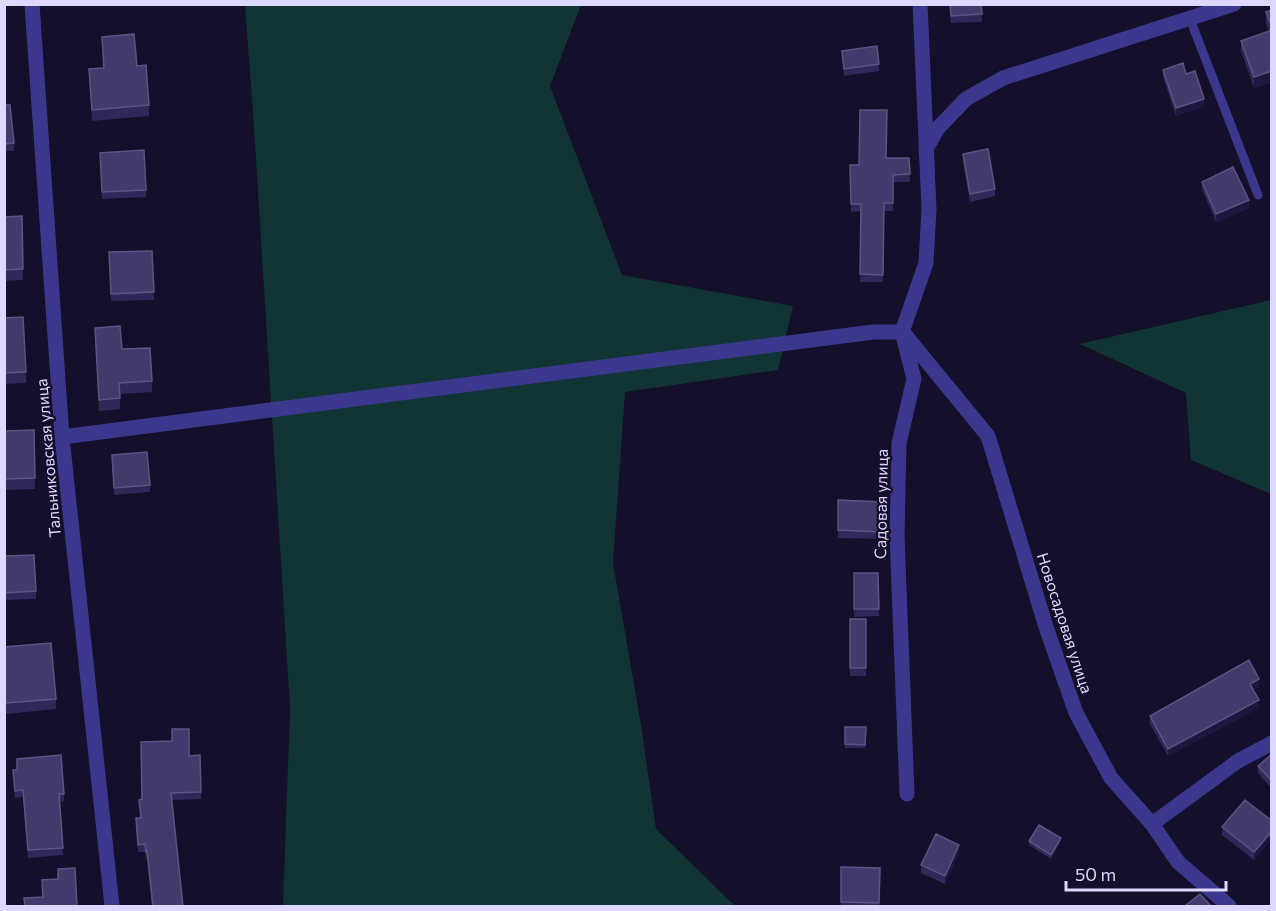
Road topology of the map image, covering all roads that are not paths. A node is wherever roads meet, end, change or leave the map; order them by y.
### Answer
1 (32, 4) edge
2 (920, 4) edge
3 (1234, 4) edge
4 (1190, 19) junction
5 (926, 149) junction
6 (1258, 195) dead end
7 (902, 332) junction
8 (62, 437) junction
9 (1272, 743) edge
10 (907, 794) dead end
11 (1152, 824) junction
12 (112, 906) edge
13 (1228, 906) edge

1 - 8 street, Тальниковская улица
2 - 5 street
3 - 4 street
4 - 5 street
4 - 6 lane
5 - 7 street
7 - 8 street
7 - 10 street, Садовая улица
7 - 11 street, Новосадовая улица
8 - 12 street, Тальниковская улица
9 - 11 street
11 - 13 street, Новосадовая улица

